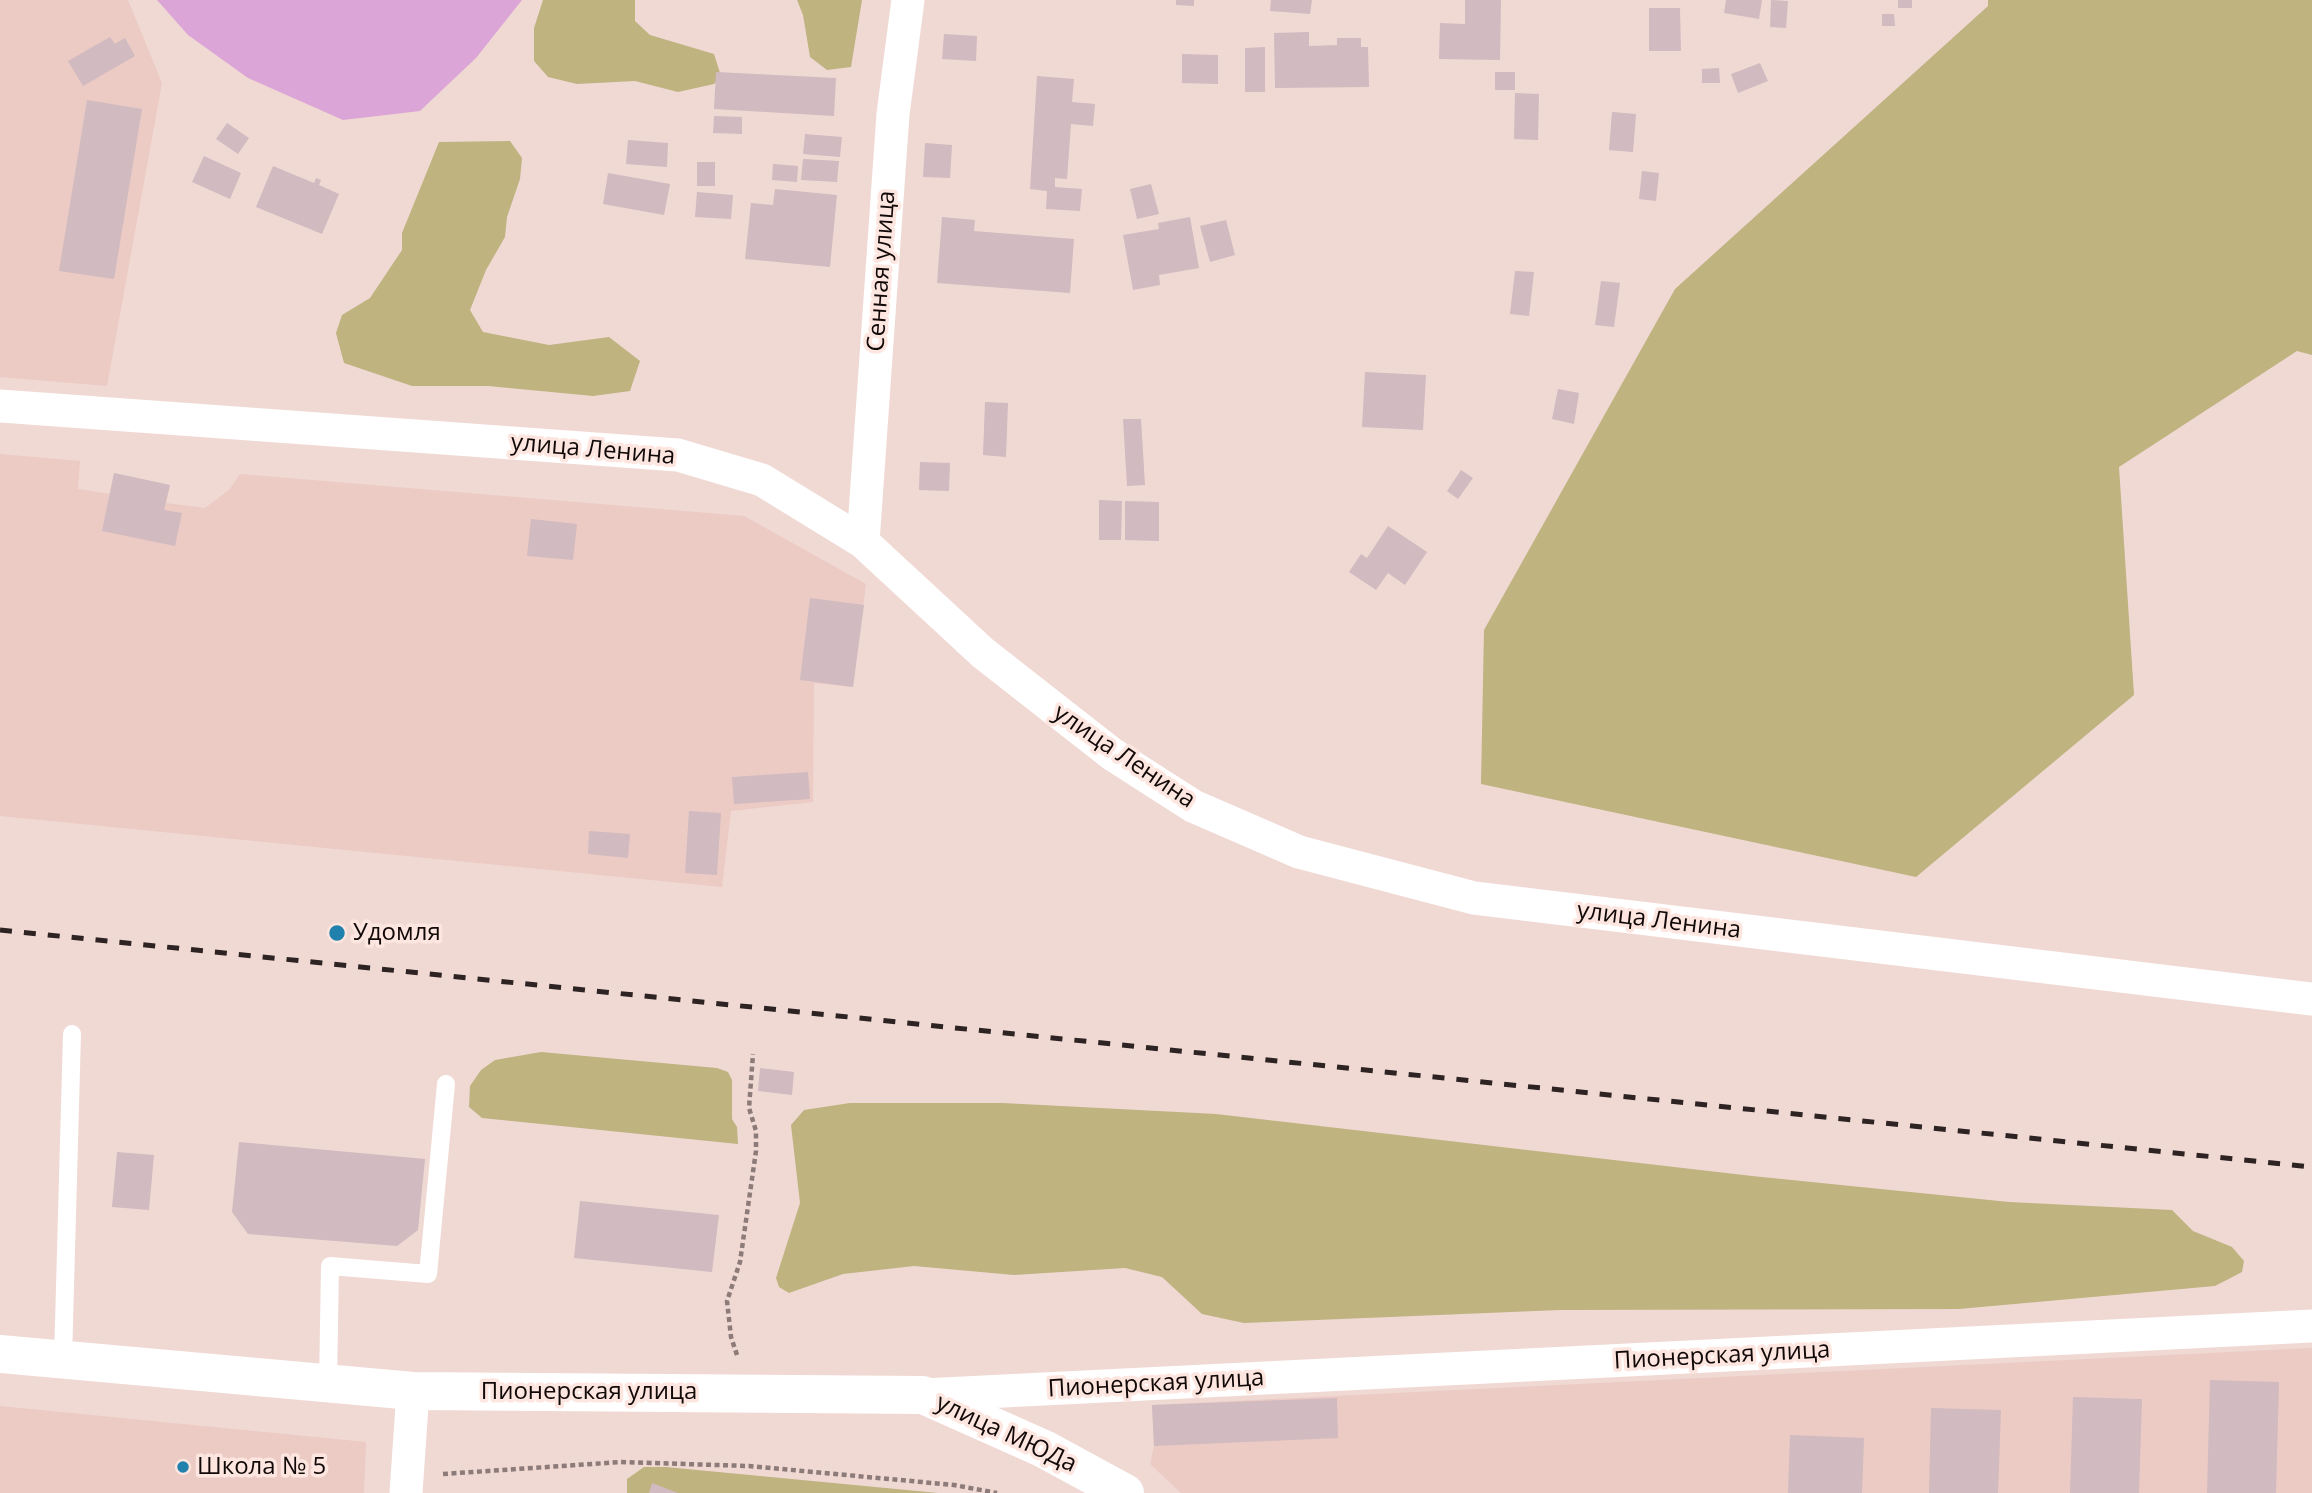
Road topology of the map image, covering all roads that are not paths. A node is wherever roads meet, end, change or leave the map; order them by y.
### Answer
1 (908, 0) edge
2 (0, 406) edge
3 (863, 542) junction
4 (2312, 999) edge
5 (72, 1034) dead end
6 (446, 1084) dead end
7 (2312, 1326) edge
8 (0, 1353) edge
9 (63, 1359) junction
10 (328, 1384) junction
11 (413, 1391) junction
12 (923, 1395) junction
13 (407, 1485) edge
14 (1125, 1493) edge

1 - 3 street, Сенная улица
2 - 3 street, улица Ленина
3 - 4 street, улица Ленина
5 - 9 lane
6 - 10 lane
7 - 12 street, Пионерская улица
8 - 9 street, Пионерская улица
9 - 10 street, Пионерская улица
10 - 11 street, Пионерская улица
11 - 12 street, Пионерская улица
11 - 13 street
12 - 14 street, улица МЮДа

